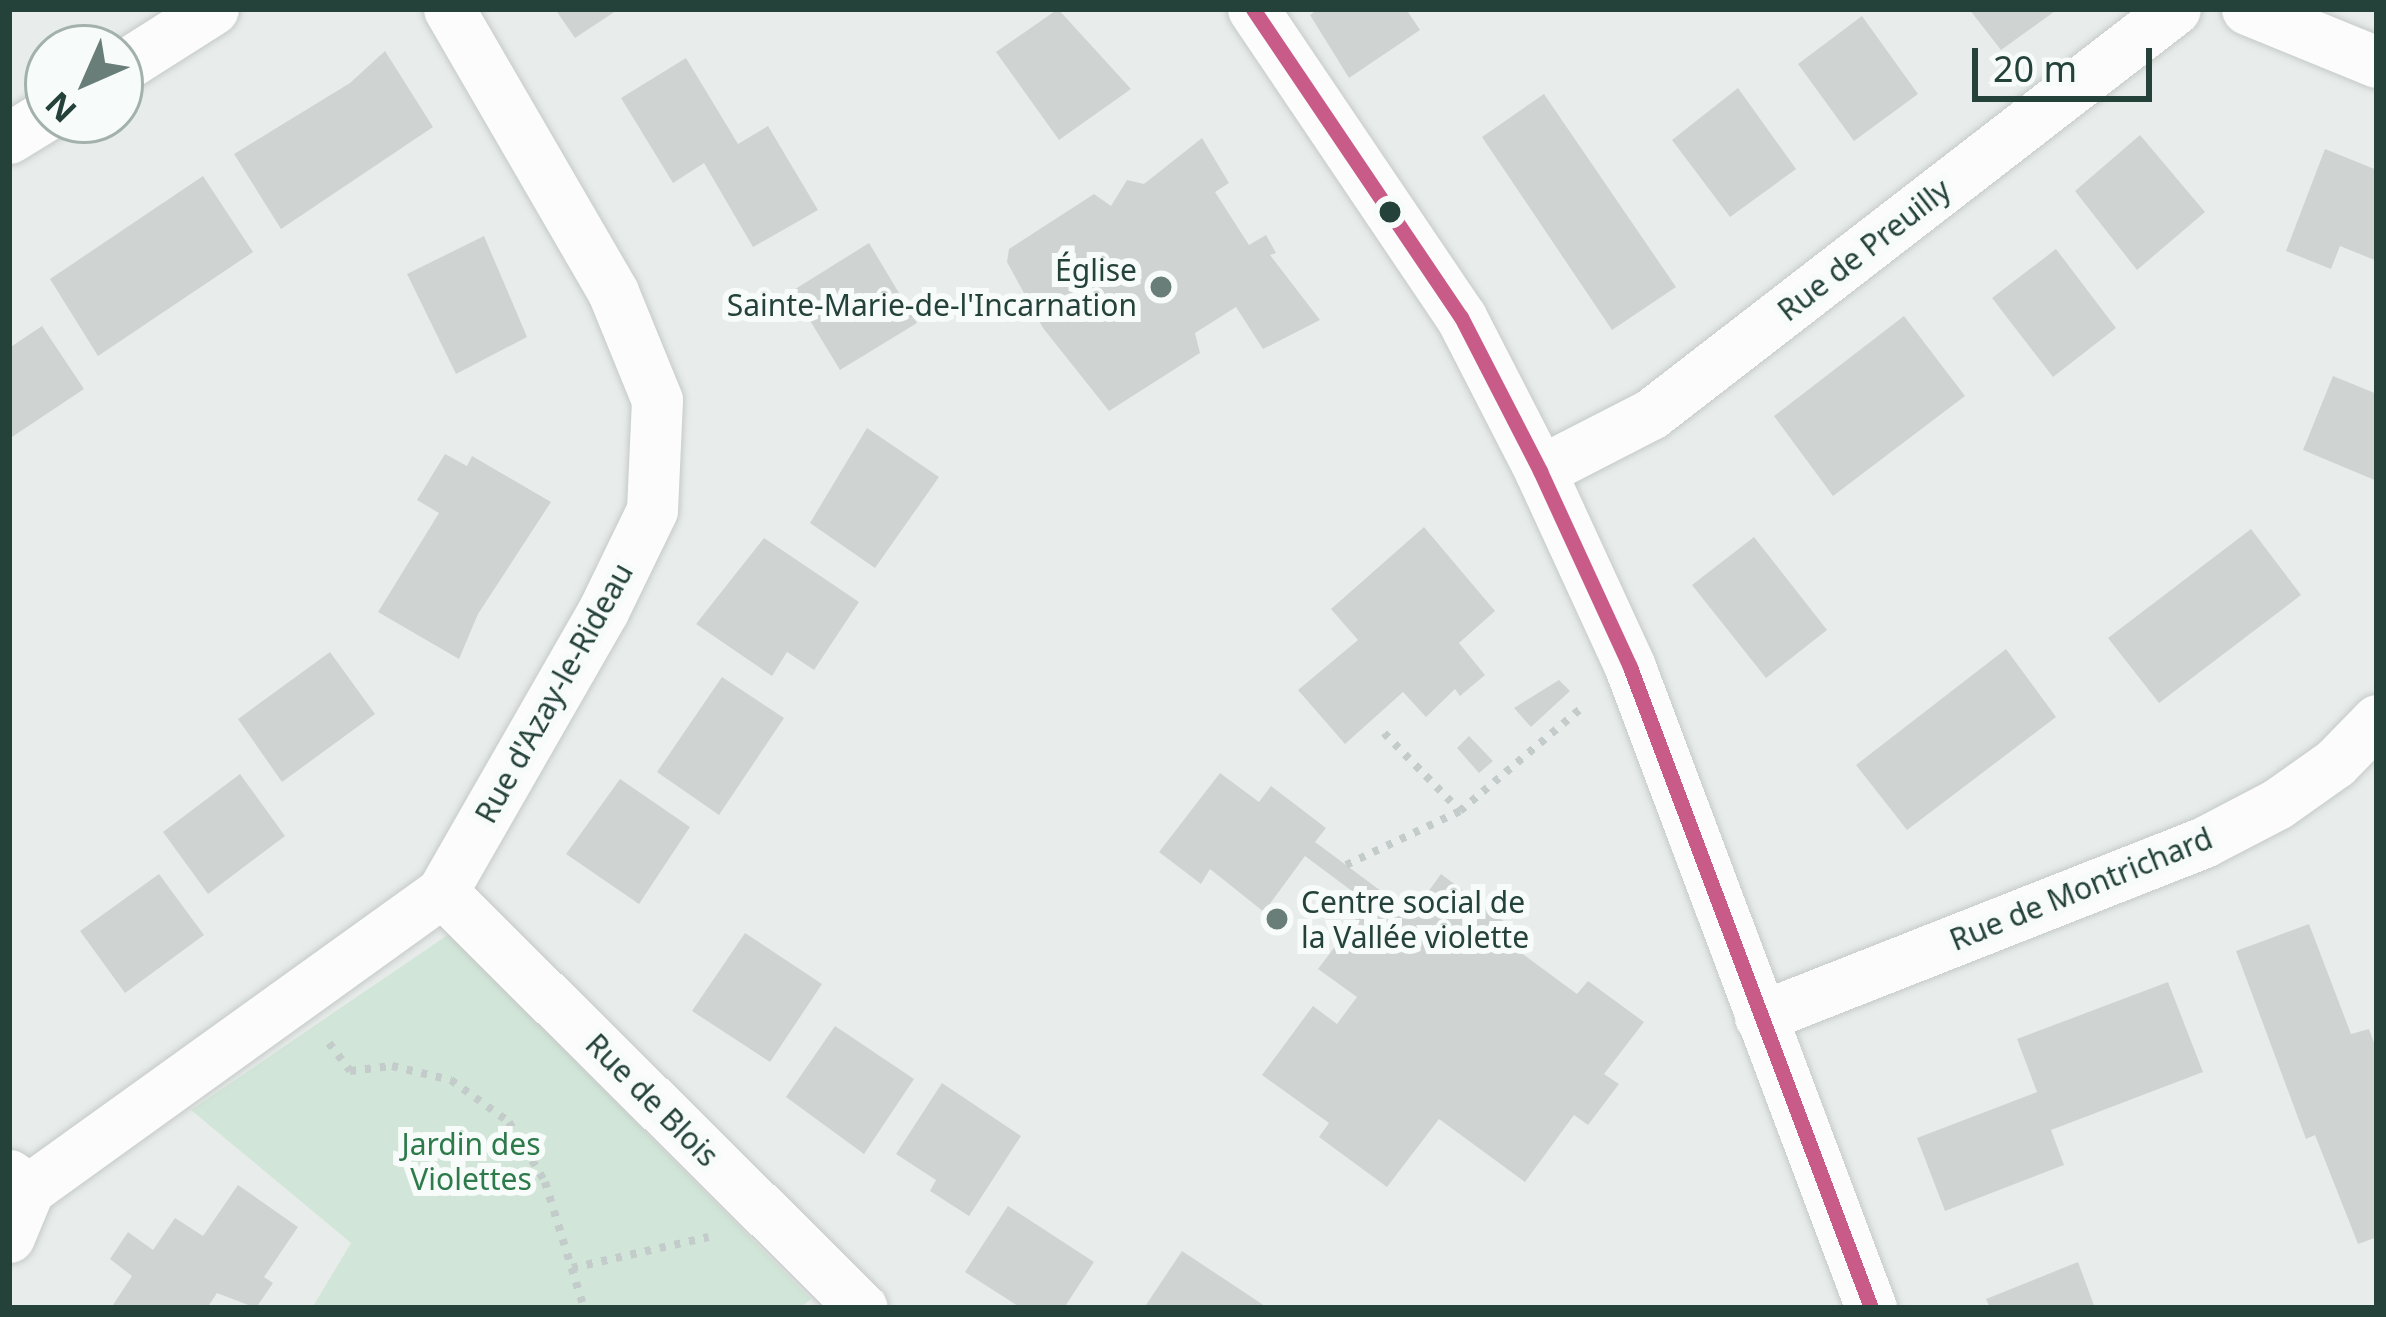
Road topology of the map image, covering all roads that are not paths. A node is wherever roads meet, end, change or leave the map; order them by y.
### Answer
1 (213, 9) edge
2 (448, 9) edge
3 (1253, 9) edge
4 (2175, 9) edge
5 (2247, 9) edge
6 (144, 53) edge
7 (2377, 62) edge
8 (1540, 471) junction
9 (2372, 737) edge
10 (442, 892) junction
11 (1760, 1017) junction
12 (19, 1182) edge
13 (9, 1237) edge
14 (862, 1308) edge
15 (1871, 1308) edge

1 - 6 street
2 - 10 street, Rue d'Azay-le-Rideau
3 - 8 street
4 - 8 street, Rue de Preuilly
5 - 7 street
8 - 11 street
9 - 11 street, Rue de Montrichard
10 - 12 street, Rue d'Azay-le-Rideau
10 - 14 street, Rue de Blois
11 - 15 street
12 - 13 street

